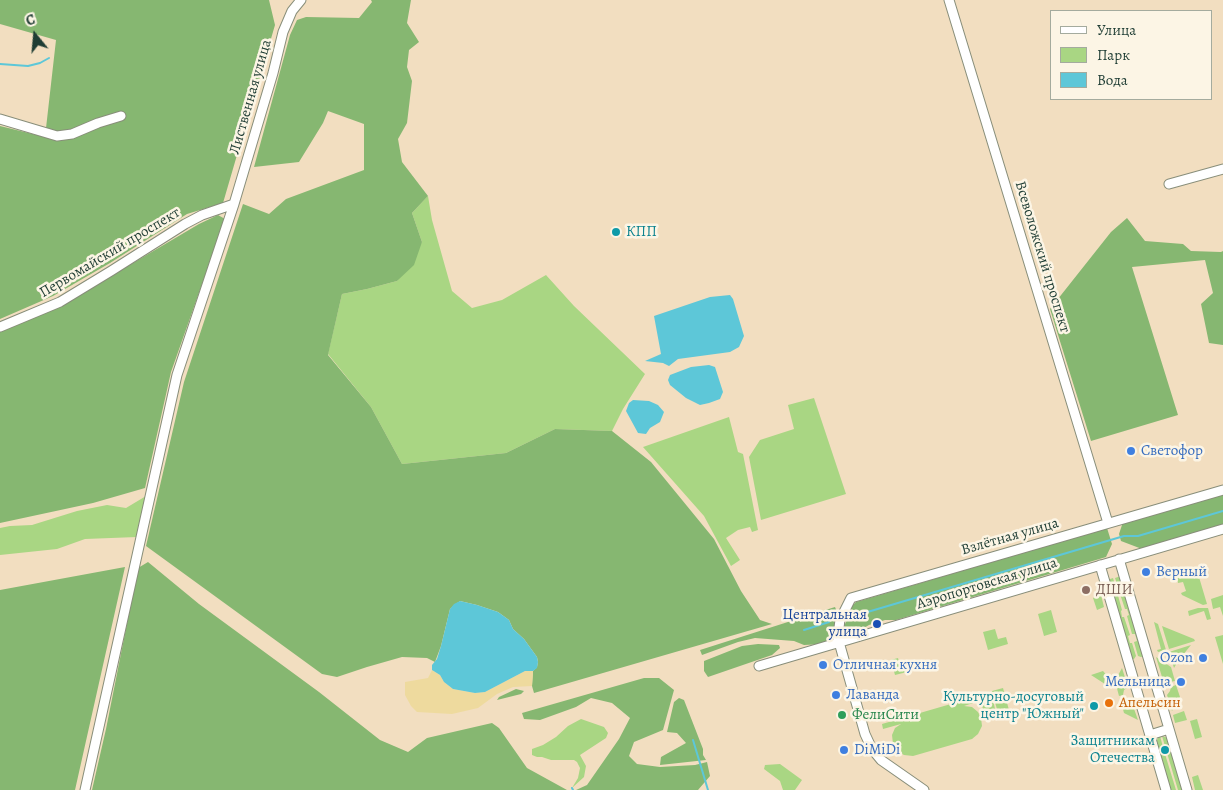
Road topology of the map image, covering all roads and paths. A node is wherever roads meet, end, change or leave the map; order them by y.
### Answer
1 (301, 0) edge
2 (949, 0) edge
3 (121, 116) dead end
4 (0, 119) edge
5 (1223, 169) edge
6 (1169, 184) dead end
7 (234, 204) junction
8 (0, 327) edge
9 (1223, 490) edge
10 (1108, 523) junction
11 (1223, 529) edge
12 (1119, 559) junction
13 (1100, 565) junction
14 (838, 642) junction
15 (759, 666) dead end
16 (1169, 729) junction
17 (1150, 735) junction
18 (85, 790) edge
19 (924, 790) edge
20 (1166, 790) edge
21 (1187, 790) edge

1 - 7 street, Лиственная улица
2 - 10 street, Всеволожский проспект
3 - 4 street
5 - 6 street
7 - 8 street, Первомайский проспект
7 - 18 street, Лиственная улица
9 - 10 street, Взлётная улица
10 - 14 street, Взлётная улица
11 - 12 street, Аэропортовская улица
12 - 13 street, Аэропортовская улица
12 - 16 street
13 - 14 street, Аэропортовская улица
13 - 17 street
14 - 15 street, Аэропортовская улица
14 - 19 street
16 - 17 street
16 - 21 street
17 - 20 street

